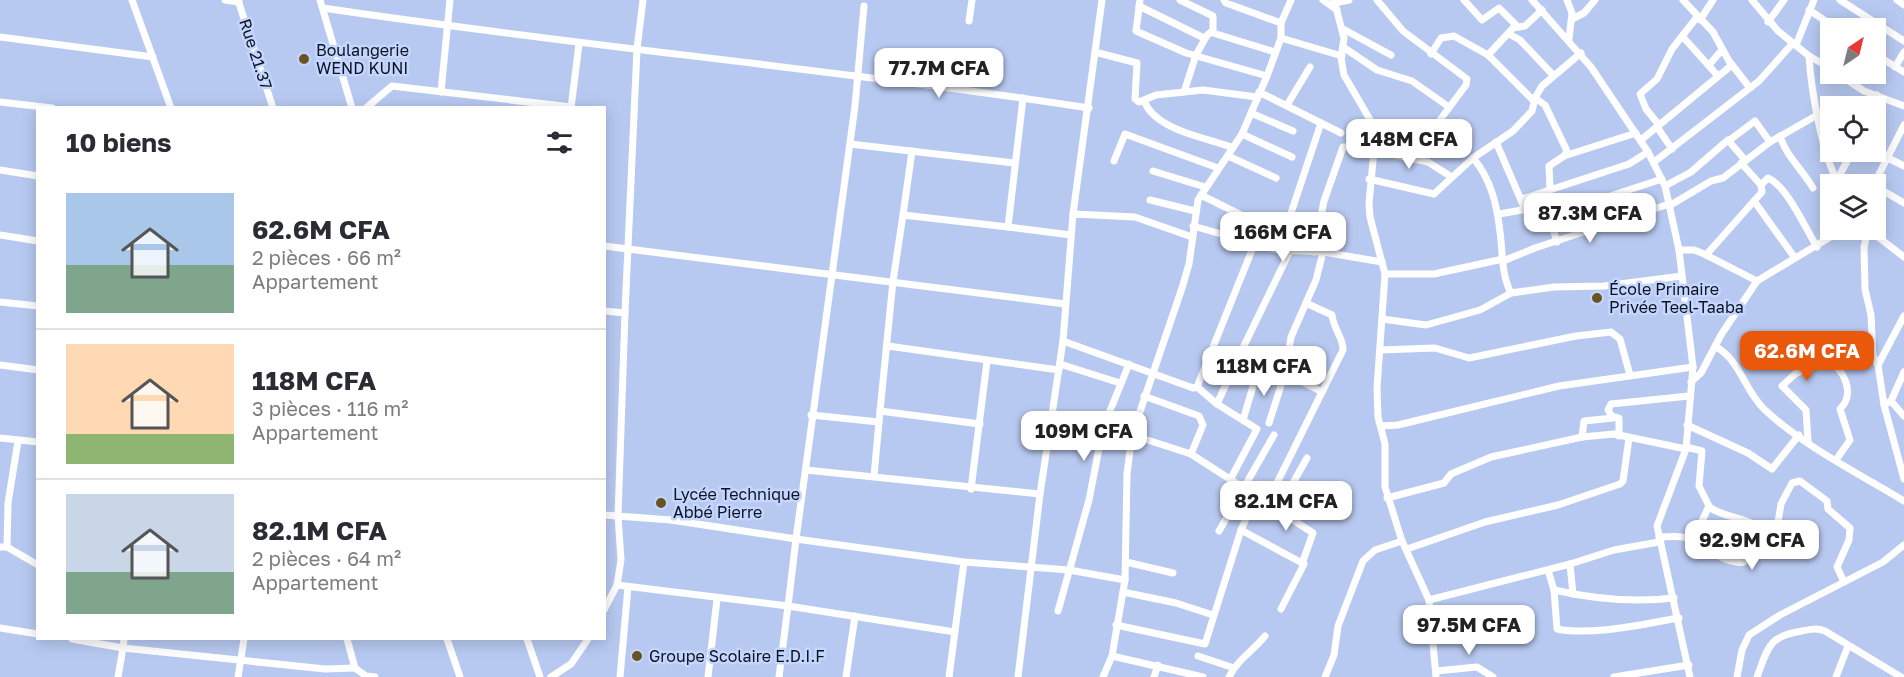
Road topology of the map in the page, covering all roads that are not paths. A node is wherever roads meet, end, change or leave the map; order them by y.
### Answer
1 (132, 0) edge
2 (225, 0) edge
3 (450, 0) edge
4 (643, 0) edge
5 (972, 0) edge
6 (1102, 0) edge
7 (1180, 0) edge
8 (1224, 0) edge
9 (1291, 0) edge
10 (1323, 0) edge
11 (1377, 0) edge
12 (1464, 0) edge
13 (1492, 0) edge
14 (1532, 0) edge
15 (1567, 0) edge
16 (1595, 0) edge
17 (1683, 0) edge
18 (1713, 0) edge
19 (1752, 0) edge
20 (1784, 0) edge
21 (1840, 0) edge
22 (1897, 0) edge
23 (239, 1) edge
24 (1813, 1) edge
25 (1340, 2) edge
26 (1139, 3) edge
27 (321, 4) edge
28 (1904, 5) edge
29 (864, 6) dead end
30 (1499, 8) junction
31 (1542, 10) junction
32 (1809, 10) junction
33 (1821, 18) edge
34 (1572, 19) junction
35 (1698, 19) junction
36 (969, 21) dead end
37 (1768, 22) junction
38 (1281, 23) junction
39 (1516, 25) junction
40 (447, 27) junction
41 (1342, 29) junction
42 (1209, 34) junction
43 (1509, 34) junction
44 (0, 37) edge
45 (1683, 37) junction
46 (1281, 38) junction
47 (1569, 39) junction
48 (1904, 41) edge
49 (579, 44) junction
50 (1794, 44) junction
51 (1343, 47) junction
52 (637, 50) junction
53 (1722, 50) junction
54 (1095, 51) junction
55 (1275, 52) junction
56 (1904, 52) edge
57 (1581, 53) junction
58 (1431, 54) junction
59 (1196, 55) junction
60 (1390, 55) dead end
61 (1488, 55) junction
62 (1342, 56) junction
63 (1809, 56) junction
64 (153, 57) junction
65 (1886, 61) edge
66 (1820, 62) edge
67 (1709, 65) junction
68 (1732, 65) junction
69 (1310, 67) dead end
70 (1895, 67) junction
71 (1904, 72) edge
72 (859, 75) junction
73 (1553, 75) junction
74 (1267, 76) junction
75 (1718, 76) junction
76 (1852, 84) edge
77 (1750, 88) junction
78 (441, 92) junction
79 (1184, 92) junction
80 (1258, 95) junction
81 (1876, 95) joint
82 (1023, 98) junction
83 (1535, 99) junction
84 (1144, 101) junction
85 (0, 102) edge
86 (1287, 105) junction
87 (36, 106) edge
88 (170, 106) edge
89 (272, 106) edge
90 (351, 106) edge
91 (368, 106) edge
92 (555, 106) edge
93 (571, 106) edge
94 (1904, 106) edge
95 (1449, 107) junction
96 (1089, 108) junction
97 (1251, 113) junction
98 (1819, 114) junction
99 (1321, 123) junction
100 (1904, 125) edge
101 (1658, 126) junction
102 (1293, 131) dead end
103 (1341, 133) dead end
104 (1242, 134) junction
105 (1780, 136) junction
106 (1638, 137) junction
107 (1731, 139) junction
108 (1496, 142) junction
109 (1770, 142) junction
110 (850, 144) junction
111 (1233, 148) junction
112 (1373, 149) junction
113 (1672, 149) junction
114 (912, 151) junction
115 (1648, 152) junction
116 (1228, 156) junction
117 (1564, 156) junction
118 (1292, 157) dead end
119 (1473, 158) junction
120 (1888, 158) junction
121 (1419, 160) junction
122 (1114, 161) dead end
123 (1654, 162) junction
124 (1743, 162) junction
125 (1014, 163) junction
126 (1904, 166) edge
127 (1218, 168) junction
128 (0, 170) edge
129 (1153, 171) dead end
130 (1836, 174) edge
131 (1880, 174) edge
132 (36, 176) edge
133 (1450, 176) junction
134 (1276, 178) dead end
135 (1370, 179) junction
136 (1664, 183) junction
137 (1761, 185) junction
138 (1205, 187) junction
139 (1550, 188) junction
140 (1813, 188) dead end
141 (1886, 192) edge
142 (1201, 195) junction
143 (1522, 199) junction
144 (1150, 200) dead end
145 (1754, 201) junction
146 (1904, 203) edge
147 (1669, 205) junction
148 (1195, 211) junction
149 (1073, 214) junction
150 (1499, 214) junction
151 (903, 215) junction
152 (1193, 226) junction
153 (1008, 227) junction
154 (0, 235) edge
155 (1071, 235) junction
156 (1192, 237) junction
157 (1827, 240) edge
158 (1866, 240) edge
159 (1882, 240) edge
160 (36, 241) edge
161 (1557, 242) junction
162 (1254, 245) junction
163 (606, 246) edge
164 (1817, 247) junction
165 (629, 249) junction
166 (1679, 250) junction
167 (1290, 251) junction
168 (1314, 252) junction
169 (1323, 252) junction
170 (1706, 255) junction
171 (1904, 257) edge
172 (1795, 258) junction
173 (1503, 260) junction
174 (1382, 262) junction
175 (1385, 274) junction
176 (830, 275) junction
177 (1682, 276) junction
178 (893, 281) junction
179 (1757, 281) junction
180 (1511, 292) junction
181 (0, 302) edge
182 (1306, 303) junction
183 (1065, 304) junction
184 (36, 306) edge
185 (606, 310) edge
186 (625, 313) junction
187 (1904, 316) edge
188 (1382, 319) junction
189 (1063, 341) junction
190 (888, 346) junction
191 (1715, 346) junction
192 (1380, 350) junction
193 (1872, 351) junction
194 (1238, 358) junction
195 (1826, 359) junction
196 (987, 361) junction
197 (1129, 364) junction
198 (0, 365) edge
199 (1878, 365) junction
200 (1259, 366) junction
201 (1059, 367) junction
202 (1693, 367) junction
203 (36, 370) edge
204 (1152, 372) junction
205 (1904, 372) edge
206 (1285, 373) junction
207 (1630, 375) junction
208 (1691, 382) junction
209 (1120, 383) junction
210 (1197, 387) junction
211 (1322, 392) junction
212 (1144, 396) junction
213 (1689, 396) junction
214 (1891, 400) junction
215 (1217, 404) junction
216 (1884, 405) junction
217 (880, 411) junction
218 (811, 416) junction
219 (1612, 416) junction
220 (1904, 416) edge
221 (1243, 420) junction
222 (879, 422) junction
223 (1269, 423) dead end
224 (980, 424) junction
225 (1687, 425) junction
226 (1381, 426) junction
227 (1132, 435) junction
228 (1274, 435) dead end
229 (1799, 435) junction
230 (1619, 436) junction
231 (1582, 437) junction
232 (0, 438) edge
233 (1629, 438) junction
234 (18, 441) junction
235 (1808, 441) junction
236 (36, 442) edge
237 (1686, 448) junction
238 (1191, 454) junction
239 (1307, 458) dead end
240 (1836, 460) junction
241 (806, 470) junction
242 (874, 477) junction
243 (1231, 478) junction
244 (1904, 479) edge
245 (1243, 487) junction
246 (971, 489) junction
247 (1040, 494) junction
248 (1256, 496) junction
249 (1387, 498) junction
250 (1904, 501) edge
251 (4, 503) edge
252 (1267, 503) junction
253 (1709, 507) junction
254 (1277, 511) junction
255 (606, 515) edge
256 (618, 516) junction
257 (1760, 528) junction
258 (1241, 530) junction
259 (1218, 531) dead end
260 (796, 538) junction
261 (1659, 540) junction
262 (1693, 540) junction
263 (1402, 541) junction
264 (1904, 545) edge
265 (3, 547) edge
266 (1407, 549) junction
267 (1303, 561) junction
268 (964, 562) junction
269 (1126, 562) junction
270 (36, 564) edge
271 (1570, 564) junction
272 (1030, 569) junction
273 (1069, 570) junction
274 (1548, 570) junction
275 (1173, 573) dead end
276 (1125, 580) junction
277 (1844, 582) junction
278 (617, 585) junction
279 (628, 587) junction
280 (1554, 590) junction
281 (1123, 592) junction
282 (1573, 594) junction
283 (1674, 598) junction
284 (717, 599) junction
285 (1429, 600) junction
286 (606, 606) edge
287 (788, 606) junction
288 (1281, 609) dead end
289 (1058, 611) dead end
290 (1213, 615) junction
291 (855, 616) junction
292 (1679, 618) junction
293 (1116, 625) junction
294 (0, 628) edge
295 (955, 632) junction
296 (36, 633) edge
297 (1265, 636) dead end
298 (78, 640) edge
299 (124, 640) edge
300 (244, 640) edge
301 (347, 640) edge
302 (447, 640) edge
303 (527, 640) edge
304 (587, 640) edge
305 (1848, 646) junction
306 (123, 648) junction
307 (1112, 656) junction
308 (1198, 656) dead end
309 (240, 660) junction
310 (1158, 665) junction
311 (1689, 665) junction
312 (355, 668) junction
313 (1234, 668) junction
314 (1436, 674) edge
315 (118, 677) edge
316 (238, 677) edge
317 (375, 677) edge
318 (460, 677) edge
319 (540, 677) edge
320 (551, 677) edge
321 (620, 677) edge
322 (708, 677) edge
323 (779, 677) edge
324 (846, 677) edge
325 (950, 677) edge
326 (1018, 677) edge
327 (1103, 677) edge
328 (1154, 677) edge
329 (1203, 677) edge
330 (1230, 677) edge
331 (1326, 677) edge
332 (1493, 677) edge
333 (1614, 677) edge
334 (1690, 677) edge
335 (1737, 677) edge
336 (1757, 677) edge
337 (1836, 677) edge
338 (1901, 677) edge

1 - 64 street
2 - 23 street
3 - 40 street
4 - 52 street
5 - 36 street
6 - 54 street
7 - 42 street
8 - 38 street
9 - 38 street
10 - 25 street
11 - 58 street
12 - 30 street
13 - 30 street
14 - 31 street
15 - 34 street
16 - 34 street
17 - 35 street
18 - 35 street
19 - 37 street
20 - 37 street
21 - 48 street
22 - 28 street
23 - 89 street, Rue 21.37
24 - 32 street
25 - 41 street
26 - 42 street
26 - 59 street
27 - 40 street
27 - 90 street
29 - 72 street
30 - 39 street
31 - 39 street
31 - 47 street
32 - 33 street
32 - 50 street
34 - 47 street
35 - 45 street
35 - 53 street
37 - 50 street
38 - 46 street
39 - 43 street
40 - 49 street
40 - 78 street
41 - 51 street
41 - 60 street
42 - 55 street
42 - 59 street
43 - 61 street
43 - 73 street
44 - 64 street
45 - 67 street
45 - 101 street
46 - 55 street
46 - 62 street
47 - 57 street
49 - 52 street
49 - 93 street
50 - 63 street
50 - 77 street
51 - 62 street
51 - 95 street
52 - 72 street
52 - 165 street
53 - 67 street
53 - 68 street
54 - 84 street
54 - 96 street
55 - 74 street
56 - 70 street
57 - 73 street
57 - 106 street
58 - 61 street
58 - 95 street
59 - 74 street
59 - 79 street
61 - 83 street
62 - 112 street
63 - 66 street
63 - 98 street
64 - 88 street
65 - 70 street
67 - 75 street
68 - 75 street
68 - 77 street
69 - 86 street
70 - 71 street
72 - 82 street
72 - 110 street
73 - 83 street
74 - 80 street
75 - 101 street
76 - 81 street
77 - 113 street
78 - 91 street
78 - 92 street
79 - 80 street
79 - 84 street
80 - 86 street
80 - 97 street
81 - 94 street
82 - 96 street
82 - 125 street
83 - 108 street
83 - 117 street
84 - 111 street
85 - 87 street
86 - 99 street
95 - 121 street
96 - 149 street
97 - 102 street
97 - 104 street
98 - 105 street
98 - 130 street
99 - 103 street
99 - 142 street
100 - 120 street
101 - 106 street
101 - 113 street
104 - 111 street
104 - 118 street
105 - 109 street
105 - 140 street
106 - 115 street
106 - 117 street
107 - 109 street
107 - 124 street
107 - 136 street
108 - 119 street
108 - 143 street
109 - 124 street
110 - 114 street
110 - 176 street
111 - 116 street
112 - 121 street
112 - 135 street
112 - 168 street
113 - 123 street
114 - 125 street
114 - 151 street
115 - 123 street
115 - 139 street
116 - 127 street
116 - 134 street
117 - 139 street
119 - 133 street
119 - 150 street
120 - 126 street
120 - 131 street
121 - 133 street
122 - 127 street
123 - 136 street
124 - 137 street
124 - 147 street
125 - 153 street
127 - 138 street
128 - 132 street
129 - 138 street
133 - 135 street
135 - 174 street
136 - 147 street
136 - 161 street
137 - 145 street
137 - 164 street
138 - 142 street
139 - 143 street
141 - 146 street
142 - 148 street
143 - 150 street
144 - 148 street
145 - 170 street
145 - 172 street
147 - 161 street
147 - 166 street
148 - 152 street
149 - 155 street
149 - 156 street
150 - 173 street
151 - 153 street
151 - 178 street
152 - 156 street
152 - 162 street
153 - 155 street
154 - 160 street
155 - 183 street
156 - 204 street
157 - 164 street
158 - 193 street
159 - 171 street
161 - 173 street
162 - 167 street
162 - 210 street
163 - 165 street
164 - 172 street
165 - 176 street
165 - 186 street
166 - 170 street
166 - 177 street
167 - 168 street
167 - 194 street
168 - 169 street
169 - 174 street
169 - 182 street
170 - 179 street
172 - 179 street
173 - 175 street
173 - 180 street
174 - 175 street
175 - 188 street
176 - 178 street
176 - 218 street
177 - 180 street
177 - 202 street
178 - 183 street
178 - 190 street
179 - 191 street
180 - 188 street
181 - 184 street
182 - 206 street
182 - 211 street
183 - 189 street
185 - 186 street
186 - 256 street
187 - 199 street
188 - 192 street
189 - 197 street
189 - 201 street
190 - 196 street
190 - 217 street
191 - 208 street
191 - 229 street
192 - 207 street
192 - 226 street
193 - 195 street
193 - 199 street
194 - 200 street
194 - 215 street
195 - 235 street
195 - 240 street
196 - 201 street
196 - 224 street
197 - 204 street
197 - 209 street
198 - 203 street
199 - 216 street
200 - 206 street
200 - 221 street
201 - 209 street
201 - 247 street
202 - 207 street
202 - 208 street
204 - 210 street
204 - 212 street
205 - 214 street
206 - 211 street
206 - 223 street
207 - 226 street
208 - 213 street
209 - 273 street
210 - 215 street
211 - 252 street
212 - 227 street
212 - 238 street
213 - 219 street
213 - 225 street
214 - 216 street
214 - 220 street
215 - 221 street
216 - 244 street
217 - 222 street
217 - 224 street
218 - 222 street
218 - 241 street
219 - 230 street
219 - 231 street
221 - 243 street
222 - 242 street
224 - 246 street
225 - 229 street
225 - 237 street
226 - 249 street
227 - 238 street
227 - 269 street
228 - 245 street
229 - 235 street
230 - 231 street
230 - 233 street
231 - 249 street
232 - 234 street
233 - 237 street
233 - 266 street
234 - 236 street
234 - 251 street
235 - 240 street
237 - 253 street
237 - 261 street
238 - 243 street
239 - 254 street
240 - 250 street
241 - 242 street
241 - 260 street
242 - 246 street
243 - 245 street
245 - 248 street
245 - 259 street
246 - 247 street
247 - 272 street
248 - 252 street
248 - 258 street
249 - 263 street
251 - 265 street
252 - 254 street
253 - 257 street
253 - 262 street
254 - 267 street
255 - 256 street
256 - 260 street
256 - 278 street
257 - 262 street
257 - 277 street
258 - 267 street
258 - 290 street
260 - 268 street
260 - 287 street
261 - 262 street
261 - 271 street
261 - 283 street
263 - 266 street
263 - 331 street
264 - 277 street
265 - 270 street
266 - 285 street
267 - 288 street
268 - 272 street
268 - 295 street
269 - 275 street
269 - 276 street
271 - 274 street
271 - 282 street
272 - 273 street
272 - 326 street
273 - 276 street
273 - 289 street
274 - 280 street
274 - 285 street
276 - 281 street
277 - 335 street
278 - 279 street
278 - 286 street
279 - 284 street
279 - 321 street
280 - 282 street
280 - 292 street
281 - 290 street
281 - 293 street
282 - 283 street
283 - 292 street
284 - 287 street
284 - 322 street
285 - 314 street
287 - 291 street
287 - 323 street
290 - 293 street
291 - 295 street
291 - 324 street
292 - 311 street
293 - 307 street
294 - 296 street
295 - 325 street
297 - 313 street
298 - 306 street
299 - 306 street
300 - 309 street
301 - 312 street
302 - 318 street
303 - 319 street
304 - 320 street
305 - 336 street
305 - 337 street
305 - 338 street
306 - 309 street
306 - 315 street
307 - 310 street
307 - 327 street
308 - 313 street
309 - 312 street
309 - 316 street
310 - 328 street
310 - 329 street
311 - 333 street
311 - 334 street
312 - 317 street
313 - 330 street
314 - 332 street

